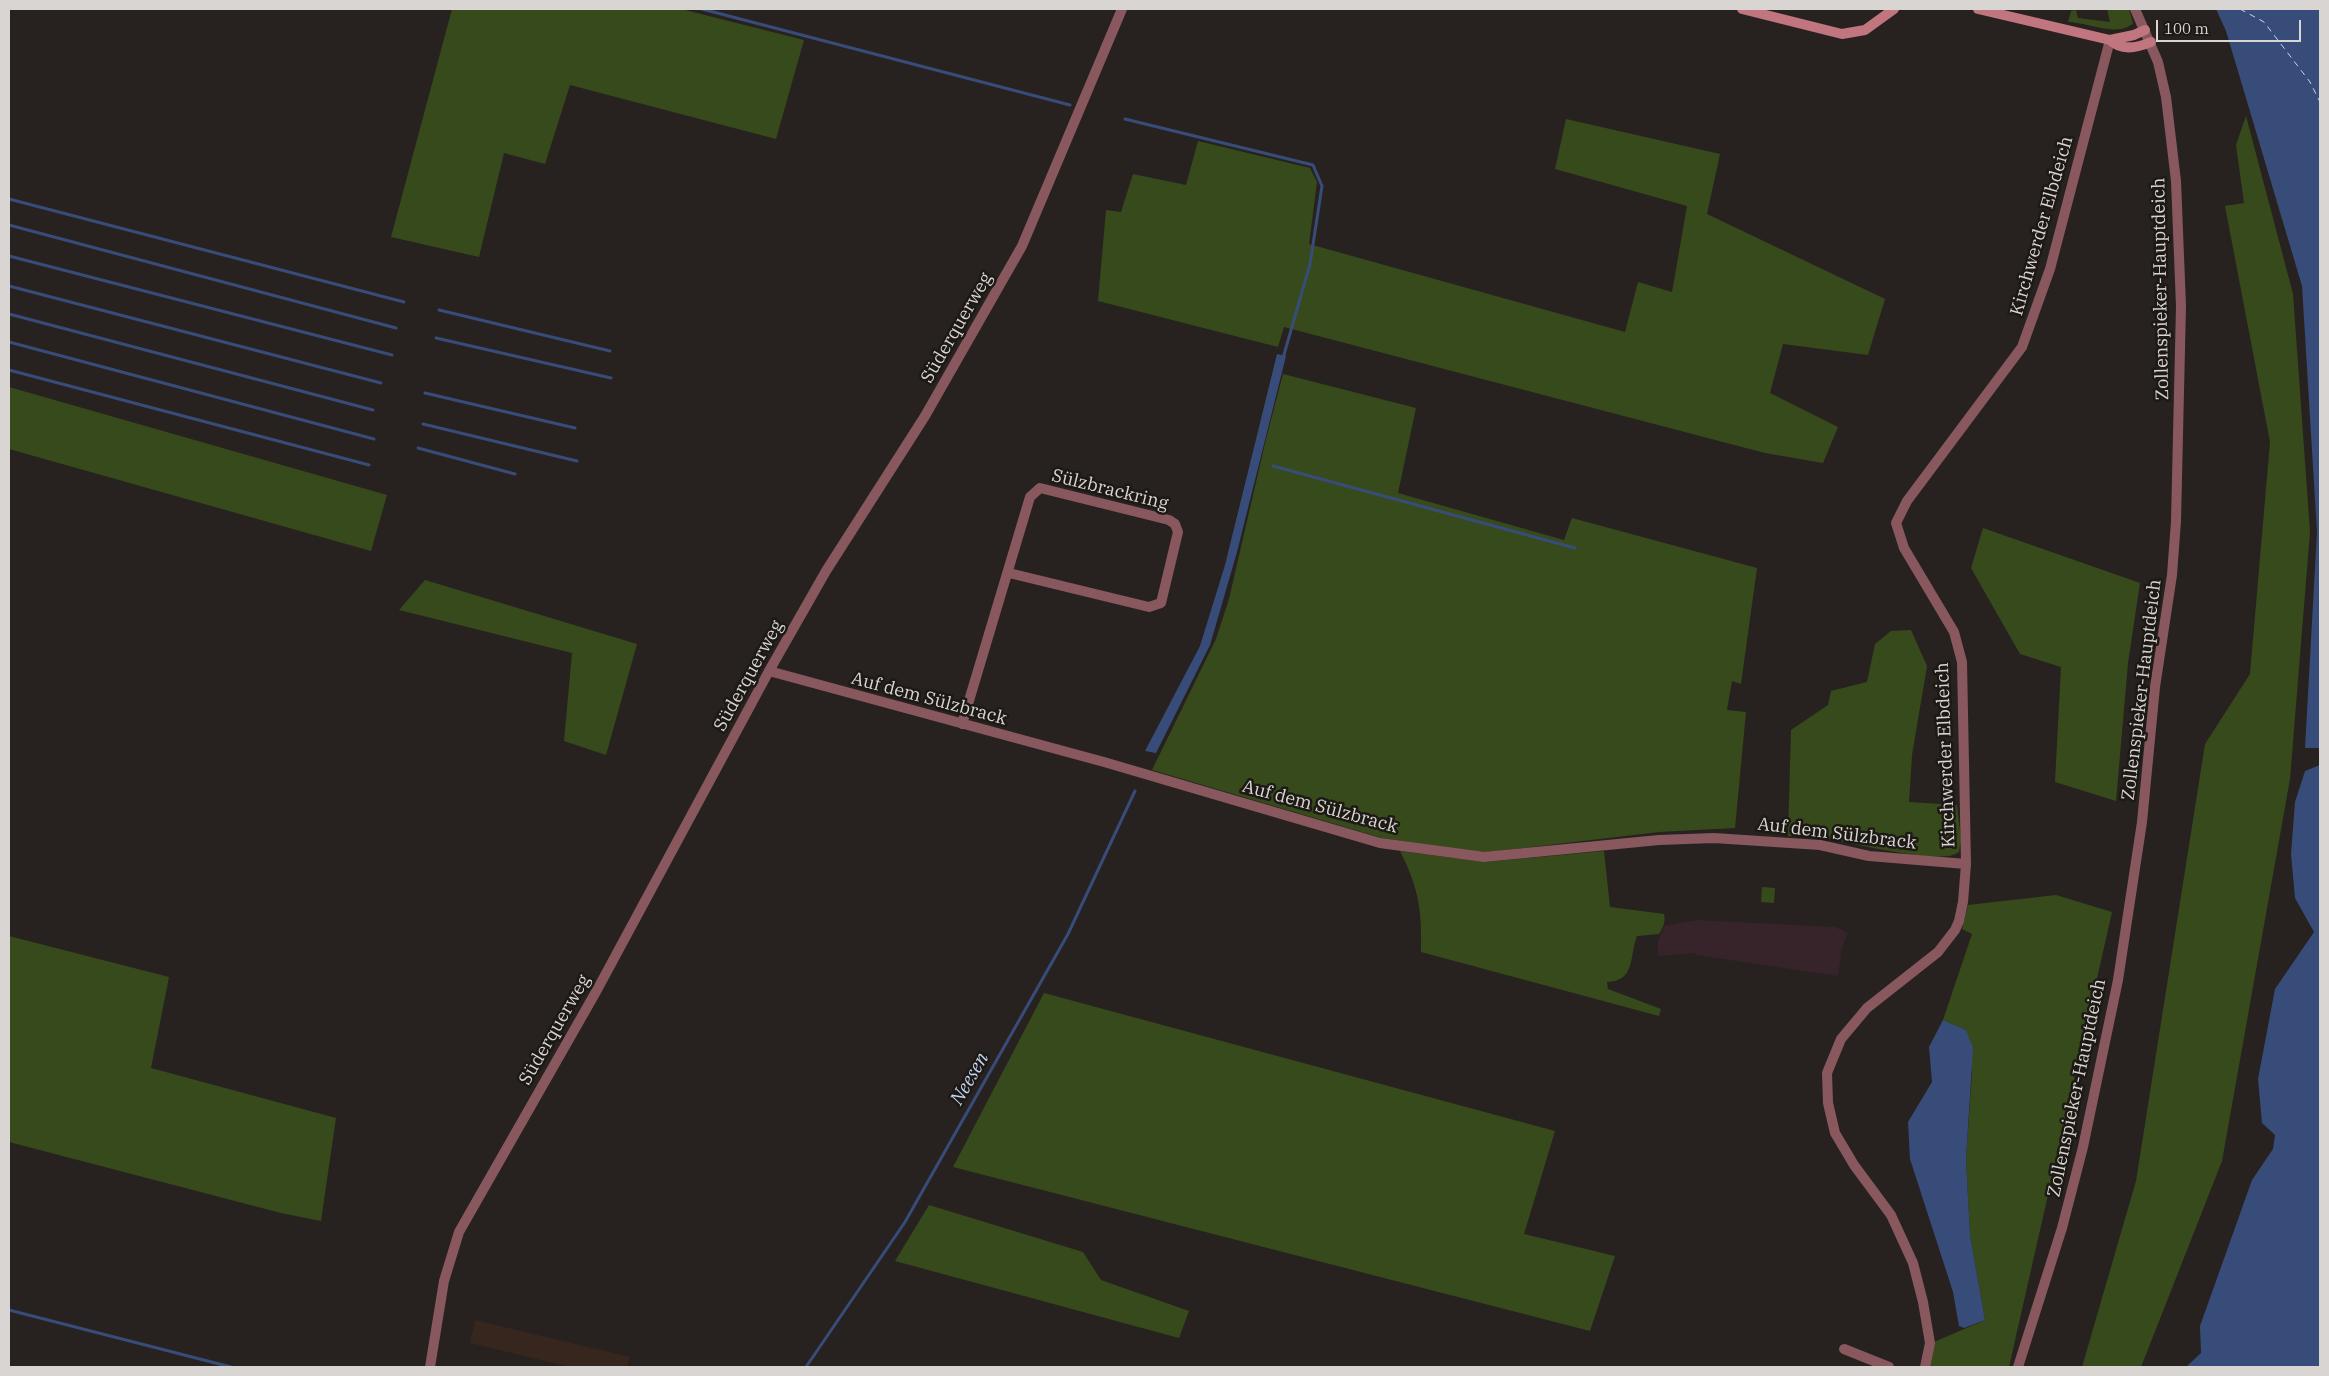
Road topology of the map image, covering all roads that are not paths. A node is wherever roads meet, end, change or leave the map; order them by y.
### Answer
1 (1122, 9) edge
2 (1742, 9) edge
3 (1894, 9) edge
4 (1978, 9) edge
5 (2135, 9) edge
6 (2145, 30) junction
7 (2110, 40) junction
8 (2151, 42) junction
9 (1008, 573) junction
10 (769, 671) junction
11 (962, 724) junction
12 (1966, 864) junction
13 (1844, 1349) dead end
14 (430, 1367) edge
15 (1889, 1367) edge
16 (1925, 1367) edge
17 (2018, 1367) edge

1 - 10 street, Süderquerweg
2 - 3 main road
4 - 7 main road
5 - 6 street, Zollenspieker-Hauptdeich
6 - 7 main road
6 - 8 street, Zollenspieker-Hauptdeich
7 - 8 main road
7 - 12 street, Kirchwerder Elbdeich
8 - 17 street, Zollenspieker-Hauptdeich
9 - 9 street, Sülzbrackring
9 - 11 street, Sülzbrackring
10 - 11 street, Auf dem Sülzbrack
10 - 14 street, Süderquerweg
11 - 12 street, Auf dem Sülzbrack
12 - 16 street, Kirchwerder Elbdeich
13 - 15 street

